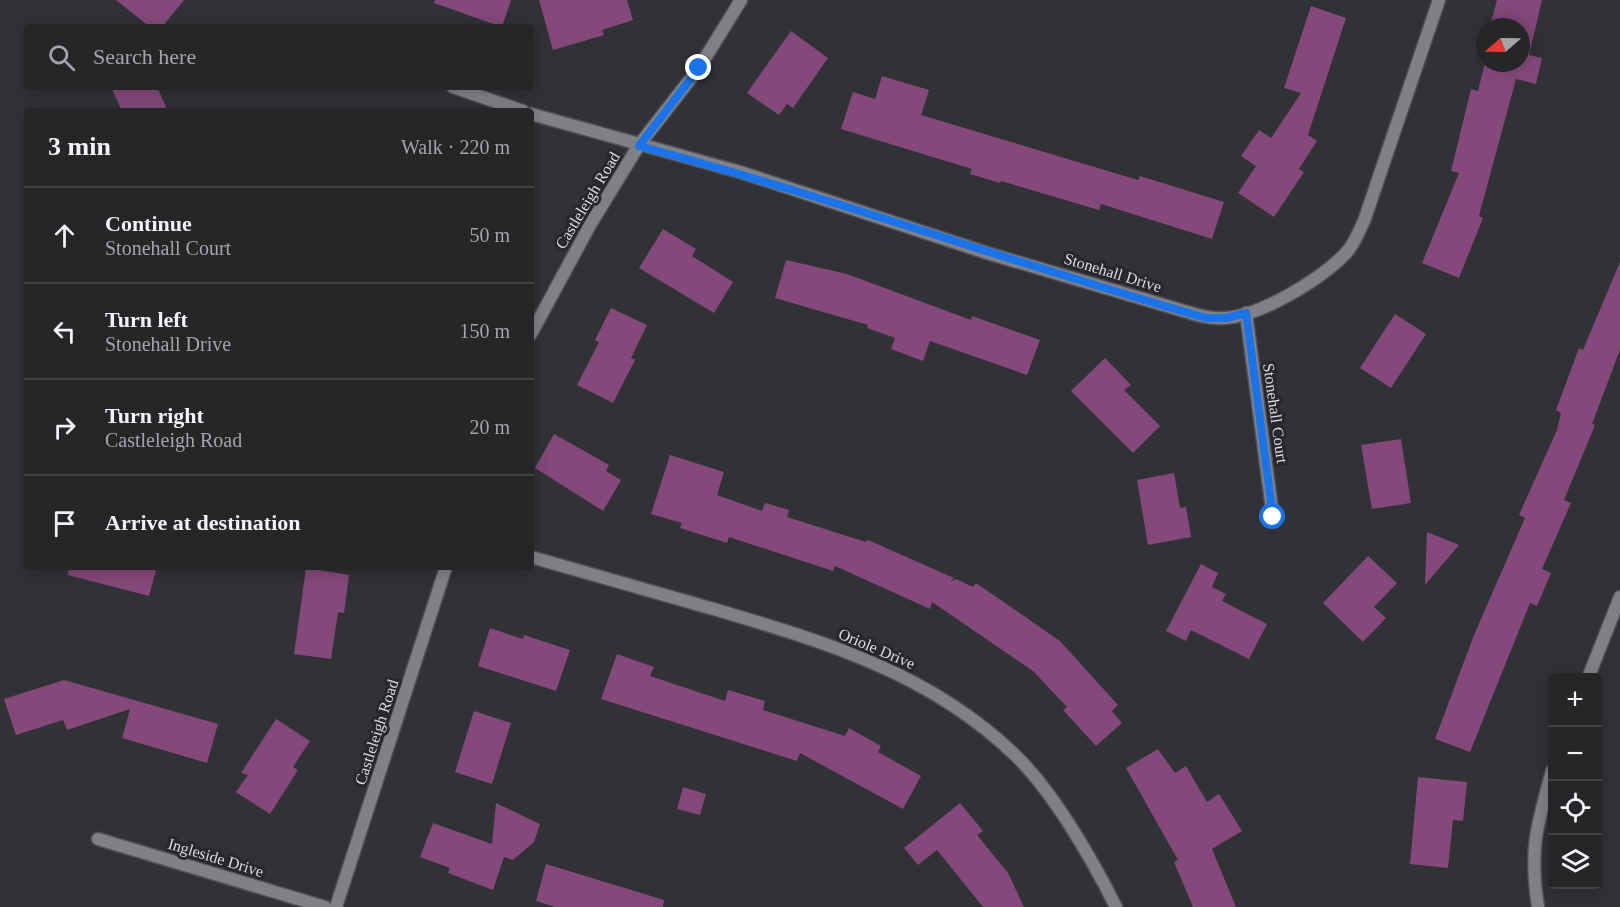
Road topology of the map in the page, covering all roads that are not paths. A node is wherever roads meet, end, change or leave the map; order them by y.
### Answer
1 (741, 0) edge
2 (1439, 0) edge
3 (462, 90) edge
4 (514, 108) edge
5 (534, 115) edge
6 (639, 146) junction
7 (1246, 313) junction
8 (534, 328) edge
9 (1273, 517) dead end
10 (534, 558) edge
11 (445, 570) edge
12 (1620, 597) edge
13 (1590, 673) edge
14 (1549, 781) edge
15 (98, 839) dead end
16 (325, 907) edge
17 (336, 907) edge
18 (1116, 907) edge
19 (1538, 907) edge

1 - 6 street, Castleleigh Road
2 - 7 street, Stonehall Drive
3 - 4 street
5 - 6 street, Stonehall Drive
6 - 7 street, Stonehall Drive
6 - 8 street, Castleleigh Road
7 - 9 street, Stonehall Court
10 - 18 street, Oriole Drive
11 - 17 street, Castleleigh Road
12 - 13 street
14 - 19 street
15 - 16 street, Ingleside Drive

